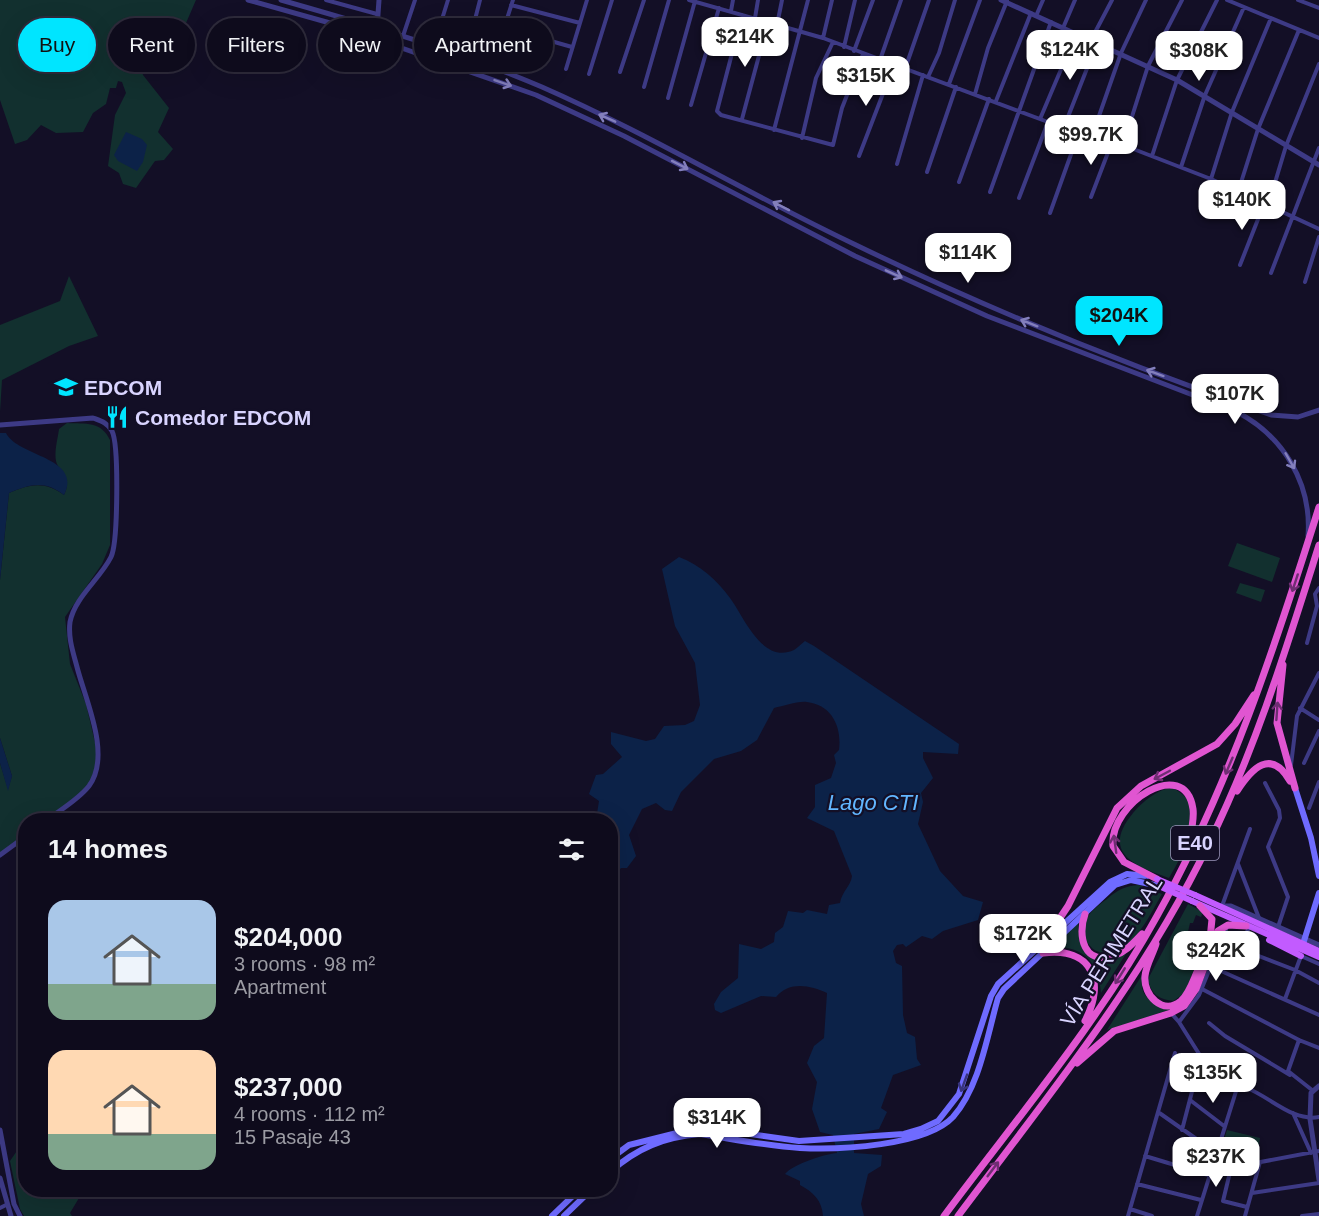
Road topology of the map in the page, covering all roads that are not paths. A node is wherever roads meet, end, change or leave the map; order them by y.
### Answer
1 (248, 0) edge
2 (281, 0) edge
3 (326, 0) edge
4 (380, 0) edge
5 (415, 0) edge
6 (448, 0) edge
7 (480, 0) edge
8 (586, 0) edge
9 (612, 0) edge
10 (644, 0) edge
11 (669, 0) edge
12 (733, 0) edge
13 (758, 0) edge
14 (782, 0) edge
15 (808, 0) edge
16 (832, 0) edge
17 (855, 0) edge
18 (873, 0) edge
19 (901, 0) edge
20 (929, 0) edge
21 (955, 0) edge
22 (980, 0) edge
23 (1042, 0) edge
24 (1075, 0) edge
25 (1112, 0) edge
26 (1146, 0) edge
27 (1182, 0) edge
28 (1217, 0) edge
29 (1227, 0) edge
30 (1298, 0) edge
31 (692, 1) edge
32 (1005, 1) edge
33 (512, 2) edge
34 (705, 2) edge
35 (1236, 2) edge
36 (1244, 7) junction
37 (719, 8) junction
38 (1319, 8) edge
39 (731, 11) junction
40 (377, 14) junction
41 (742, 15) junction
42 (1034, 15) junction
43 (343, 18) edge
44 (377, 18) edge
45 (442, 18) edge
46 (475, 18) edge
47 (508, 18) edge
48 (755, 18) junction
49 (1271, 18) junction
50 (768, 22) junction
51 (1051, 22) junction
52 (580, 23) junction
53 (777, 25) junction
54 (1064, 28) junction
55 (1299, 30) junction
56 (801, 32) junction
57 (1076, 33) junction
58 (403, 37) joint
59 (823, 38) junction
60 (1319, 38) edge
61 (1094, 41) junction
62 (553, 42) edge
63 (833, 42) junction
64 (572, 47) junction
65 (844, 47) junction
66 (854, 51) junction
67 (1121, 53) junction
68 (863, 54) junction
69 (880, 60) junction
70 (1319, 64) edge
71 (894, 65) junction
72 (1148, 66) junction
73 (566, 69) dead end
74 (905, 69) junction
75 (620, 72) dead end
76 (590, 74) dead end
77 (926, 76) junction
78 (1314, 76) junction
79 (1319, 79) edge
80 (1177, 80) junction
81 (949, 84) junction
82 (644, 87) dead end
83 (956, 87) junction
84 (975, 94) junction
85 (1205, 95) junction
86 (668, 98) dead end
87 (989, 99) junction
88 (996, 101) junction
89 (691, 105) dead end
90 (1018, 110) junction
91 (1232, 112) junction
92 (742, 119) junction
93 (1040, 119) junction
94 (1048, 122) junction
95 (1064, 127) junction
96 (1258, 129) junction
97 (773, 130) junction
98 (1079, 132) junction
99 (1092, 136) junction
100 (802, 138) junction
101 (1112, 142) junction
102 (1123, 145) junction
103 (1286, 146) junction
104 (1319, 148) edge
105 (859, 156) dead end
106 (1152, 156) junction
107 (897, 164) dead end
108 (1316, 164) edge
109 (1181, 167) junction
110 (927, 172) dead end
111 (1211, 179) junction
112 (959, 182) dead end
113 (990, 192) dead end
114 (1238, 192) junction
115 (1091, 197) dead end
116 (1019, 198) dead end
117 (1266, 205) junction
118 (1050, 213) dead end
119 (1292, 218) junction
120 (1319, 229) edge
121 (1319, 237) edge
122 (1240, 265) dead end
123 (1270, 273) dead end
124 (1305, 282) dead end
125 (1134, 365) junction
126 (1131, 373) junction
127 (1319, 410) edge
128 (0, 425) edge
129 (1319, 507) edge
130 (1319, 545) edge
131 (1305, 550) junction
132 (1319, 588) edge
133 (1307, 643) dead end
134 (1285, 651) junction
135 (1319, 673) edge
136 (1263, 680) junction
137 (1300, 708) junction
138 (1319, 720) edge
139 (1319, 731) edge
140 (1304, 763) dead end
141 (1291, 775) junction
142 (1319, 782) edge
143 (1265, 783) dead end
144 (1295, 788) junction
145 (1226, 808) junction
146 (1309, 808) dead end
147 (56, 813) edge
148 (1250, 829) dead end
149 (1319, 836) edge
150 (1311, 838) junction
151 (18, 842) edge
152 (0, 855) edge
153 (1184, 863) junction
154 (1238, 863) junction
155 (1319, 876) edge
156 (1158, 882) junction
157 (1319, 893) edge
158 (1193, 898) junction
159 (1200, 906) junction
160 (1220, 906) junction
161 (1085, 914) junction
162 (1157, 916) junction
163 (1259, 918) junction
164 (1228, 925) junction
165 (1249, 927) junction
166 (1278, 927) junction
167 (1160, 934) junction
168 (1220, 941) junction
169 (1304, 941) junction
170 (1044, 942) junction
171 (1319, 945) edge
172 (1240, 949) junction
173 (1319, 951) edge
174 (1043, 953) junction
175 (1301, 956) junction
176 (1319, 957) edge
177 (1031, 958) junction
178 (1319, 964) edge
179 (1210, 966) junction
180 (1295, 970) junction
181 (1012, 976) junction
182 (1319, 983) edge
183 (1202, 989) junction
184 (1285, 999) junction
185 (1171, 1013) junction
186 (1319, 1015) edge
187 (1179, 1022) junction
188 (1209, 1023) dead end
189 (1299, 1041) junction
190 (1072, 1046) junction
191 (1319, 1048) edge
192 (1175, 1053) dead end
193 (972, 1058) junction
194 (980, 1060) junction
195 (1290, 1075) junction
196 (1197, 1078) junction
197 (1238, 1084) junction
198 (1315, 1088) edge
199 (1051, 1092) junction
200 (1190, 1100) junction
201 (1158, 1112) junction
202 (1293, 1113) junction
203 (1319, 1117) edge
204 (1310, 1119) junction
205 (1224, 1126) junction
206 (0, 1130) edge
207 (1182, 1130) junction
208 (1315, 1152) edge
209 (618, 1153) edge
210 (1215, 1155) junction
211 (1145, 1156) junction
212 (1260, 1162) junction
213 (1233, 1164) junction
214 (3, 1166) edge
215 (618, 1166) edge
216 (1208, 1174) junction
217 (0, 1178) edge
218 (1319, 1181) edge
219 (1137, 1184) junction
220 (1252, 1193) junction
221 (572, 1197) edge
222 (584, 1197) edge
223 (1201, 1200) junction
224 (6, 1205) junction
225 (1247, 1207) junction
226 (0, 1208) edge
227 (1130, 1209) junction
228 (18, 1213) edge
229 (1319, 1214) edge
230 (10, 1215) edge
231 (552, 1216) edge
232 (564, 1216) edge
233 (944, 1216) edge
234 (958, 1216) edge
235 (1128, 1216) edge
236 (1152, 1216) edge
237 (1197, 1216) edge
238 (1245, 1216) edge
239 (1302, 1216) edge

1 -> 126 street
2 - 43 street
3 - 40 street
4 - 40 street
5 - 58 street
6 - 45 street
7 - 46 street
8 - 52 street
9 - 76 street
10 - 75 street
11 - 82 street
12 - 39 street
13 - 48 street
14 - 53 street
15 - 56 street
16 - 59 street
17 - 65 street
18 - 66 street
19 - 69 street
20 - 74 street
21 - 77 street
22 - 81 street
23 - 42 street
24 - 54 street
25 - 61 street
26 - 67 street
27 - 72 street
28 - 80 street
29 - 35 street
30 - 38 street
31 - 34 street
31 - 86 street
32 - 42 street
32 - 84 street
33 - 47 street
33 - 52 street
34 - 37 street
35 - 36 street
36 - 49 street
36 - 85 street
37 - 39 street
37 - 89 street
39 - 41 street
40 - 44 street
41 - 48 street
41 - 92 street
42 - 51 street
42 - 88 street
48 - 50 street
49 - 55 street
49 - 91 street
50 - 53 street
50 - 92 street
51 - 54 street
51 - 90 street
52 - 64 street
53 - 56 street
54 - 57 street
55 - 60 street
55 - 96 street
56 - 59 street
56 - 97 street
57 - 61 street
57 - 93 street
125 -> 58 street
59 - 63 street
61 - 67 street
61 - 95 street
62 - 64 street
63 - 65 street
63 - 100 street
64 - 73 street
65 - 66 street
66 - 68 street
67 - 72 street
67 - 99 street
68 - 69 street
68 - 100 street
69 - 71 street
70 - 78 street
71 - 74 street
71 - 105 street
72 - 80 street
72 - 102 street
74 - 77 street
77 - 81 street
77 - 107 street
78 - 79 street
78 - 103 street
80 - 85 street
80 - 106 street
81 - 83 street
83 - 84 street
83 - 110 street
84 - 87 street
85 - 91 street
85 - 109 street
87 - 88 street
87 - 112 street
88 - 90 street
90 - 93 street
90 - 113 street
91 - 96 street
91 - 111 street
92 - 97 street
93 - 94 street
94 - 95 street
94 - 116 street
95 - 98 street
96 - 103 street
96 - 114 street
97 - 100 street
98 - 99 street
98 - 118 street
99 - 101 street
101 - 102 street
101 - 115 street
102 - 106 street
103 - 108 street
103 - 117 street
104 - 108 street
106 - 109 street
108 - 119 street
109 - 111 street
111 - 114 street
114 - 117 street
117 - 119 street
117 - 122 street
119 - 120 street
119 - 123 street
121 - 124 street
125 - 126 street
127 -> 125 street
126 -> 131 street
128 - 147 street
129 - 131 highway, VÍA PERIMETRAL / E40
130 - 134 highway, VÍA PERIMETRAL / E40
131 -> 136 highway, VÍA PERIMETRAL / E40
132 - 133 street
141 -> 134 highway
134 - 145 highway, VÍA PERIMETRAL / E40
135 - 137 street
136 -> 153 highway, VÍA PERIMETRAL / E40
136 -> 170 highway
137 - 138 street
137 - 141 street
139 - 140 street
141 - 144 highway
142 - 146 street
143 - 166 street
144 - 145 highway
144 - 150 main road
145 - 167 highway, VÍA PERIMETRAL / E40
148 - 154 street
149 - 150 street
150 - 155 main road
151 - 152 street
156 -> 153 highway
153 - 162 highway, VÍA PERIMETRAL / E40
154 - 160 street
154 - 163 street
156 - 158 main road, bridge
156 - 161 main road
156 - 170 main road
157 - 169 main road
158 - 159 main road
158 - 160 main road
159 - 165 main road
159 - 167 highway
160 - 163 street
160 - 169 main road
161 - 162 highway
161 - 174 main road
162 -> 190 highway, VÍA PERIMETRAL / E40
163 - 166 street
164 - 165 highway
164 - 168 street
164 - 185 highway
165 - 172 street
165 - 175 main road
165 - 176 main road
166 - 169 street
167 - 199 highway, VÍA PERIMETRAL / E40
168 - 172 street
168 - 179 street
169 - 171 street
169 - 173 main road
170 - 177 main road
172 - 180 street
174 - 177 main road
174 - 190 highway
175 - 178 street
175 - 180 street
177 - 181 main road
179 - 183 street
179 - 184 street
180 - 182 street
180 - 184 street
181 - 193 main road
181 - 194 main road
183 - 187 street
183 - 189 street
184 - 186 street
185 - 187 street
185 - 199 highway
187 - 196 street
188 - 195 street
189 - 191 street
189 - 195 street
190 - 233 highway, VÍA PERIMETRAL / E40
192 - 201 street
193 - 194 main road
193 -> 209 main road
194 - 215 main road
195 - 198 street
196 - 197 street
196 - 200 street
197 - 202 street
197 - 205 street
198 - 204 street
234 -> 199 highway, VÍA PERIMETRAL / E40
200 - 205 street
200 - 207 street
201 - 207 street
201 - 211 street
202 - 204 street
202 - 208 street
203 - 204 street
204 - 208 street
205 - 210 street
206 - 214 street
207 - 210 street
208 - 212 street
208 - 218 street
210 - 213 street
210 - 216 street
211 - 216 street
211 - 219 street
212 - 213 street
212 - 220 street
213 - 225 street
214 - 228 street
216 - 223 street
217 - 224 street
218 - 220 street
219 - 223 street
219 - 227 street
220 - 225 street
221 - 231 main road
222 - 232 main road
223 - 237 street
224 - 226 street
224 - 230 street
225 - 238 street
227 - 235 street
227 - 236 street
228 - 230 street
229 - 239 street

